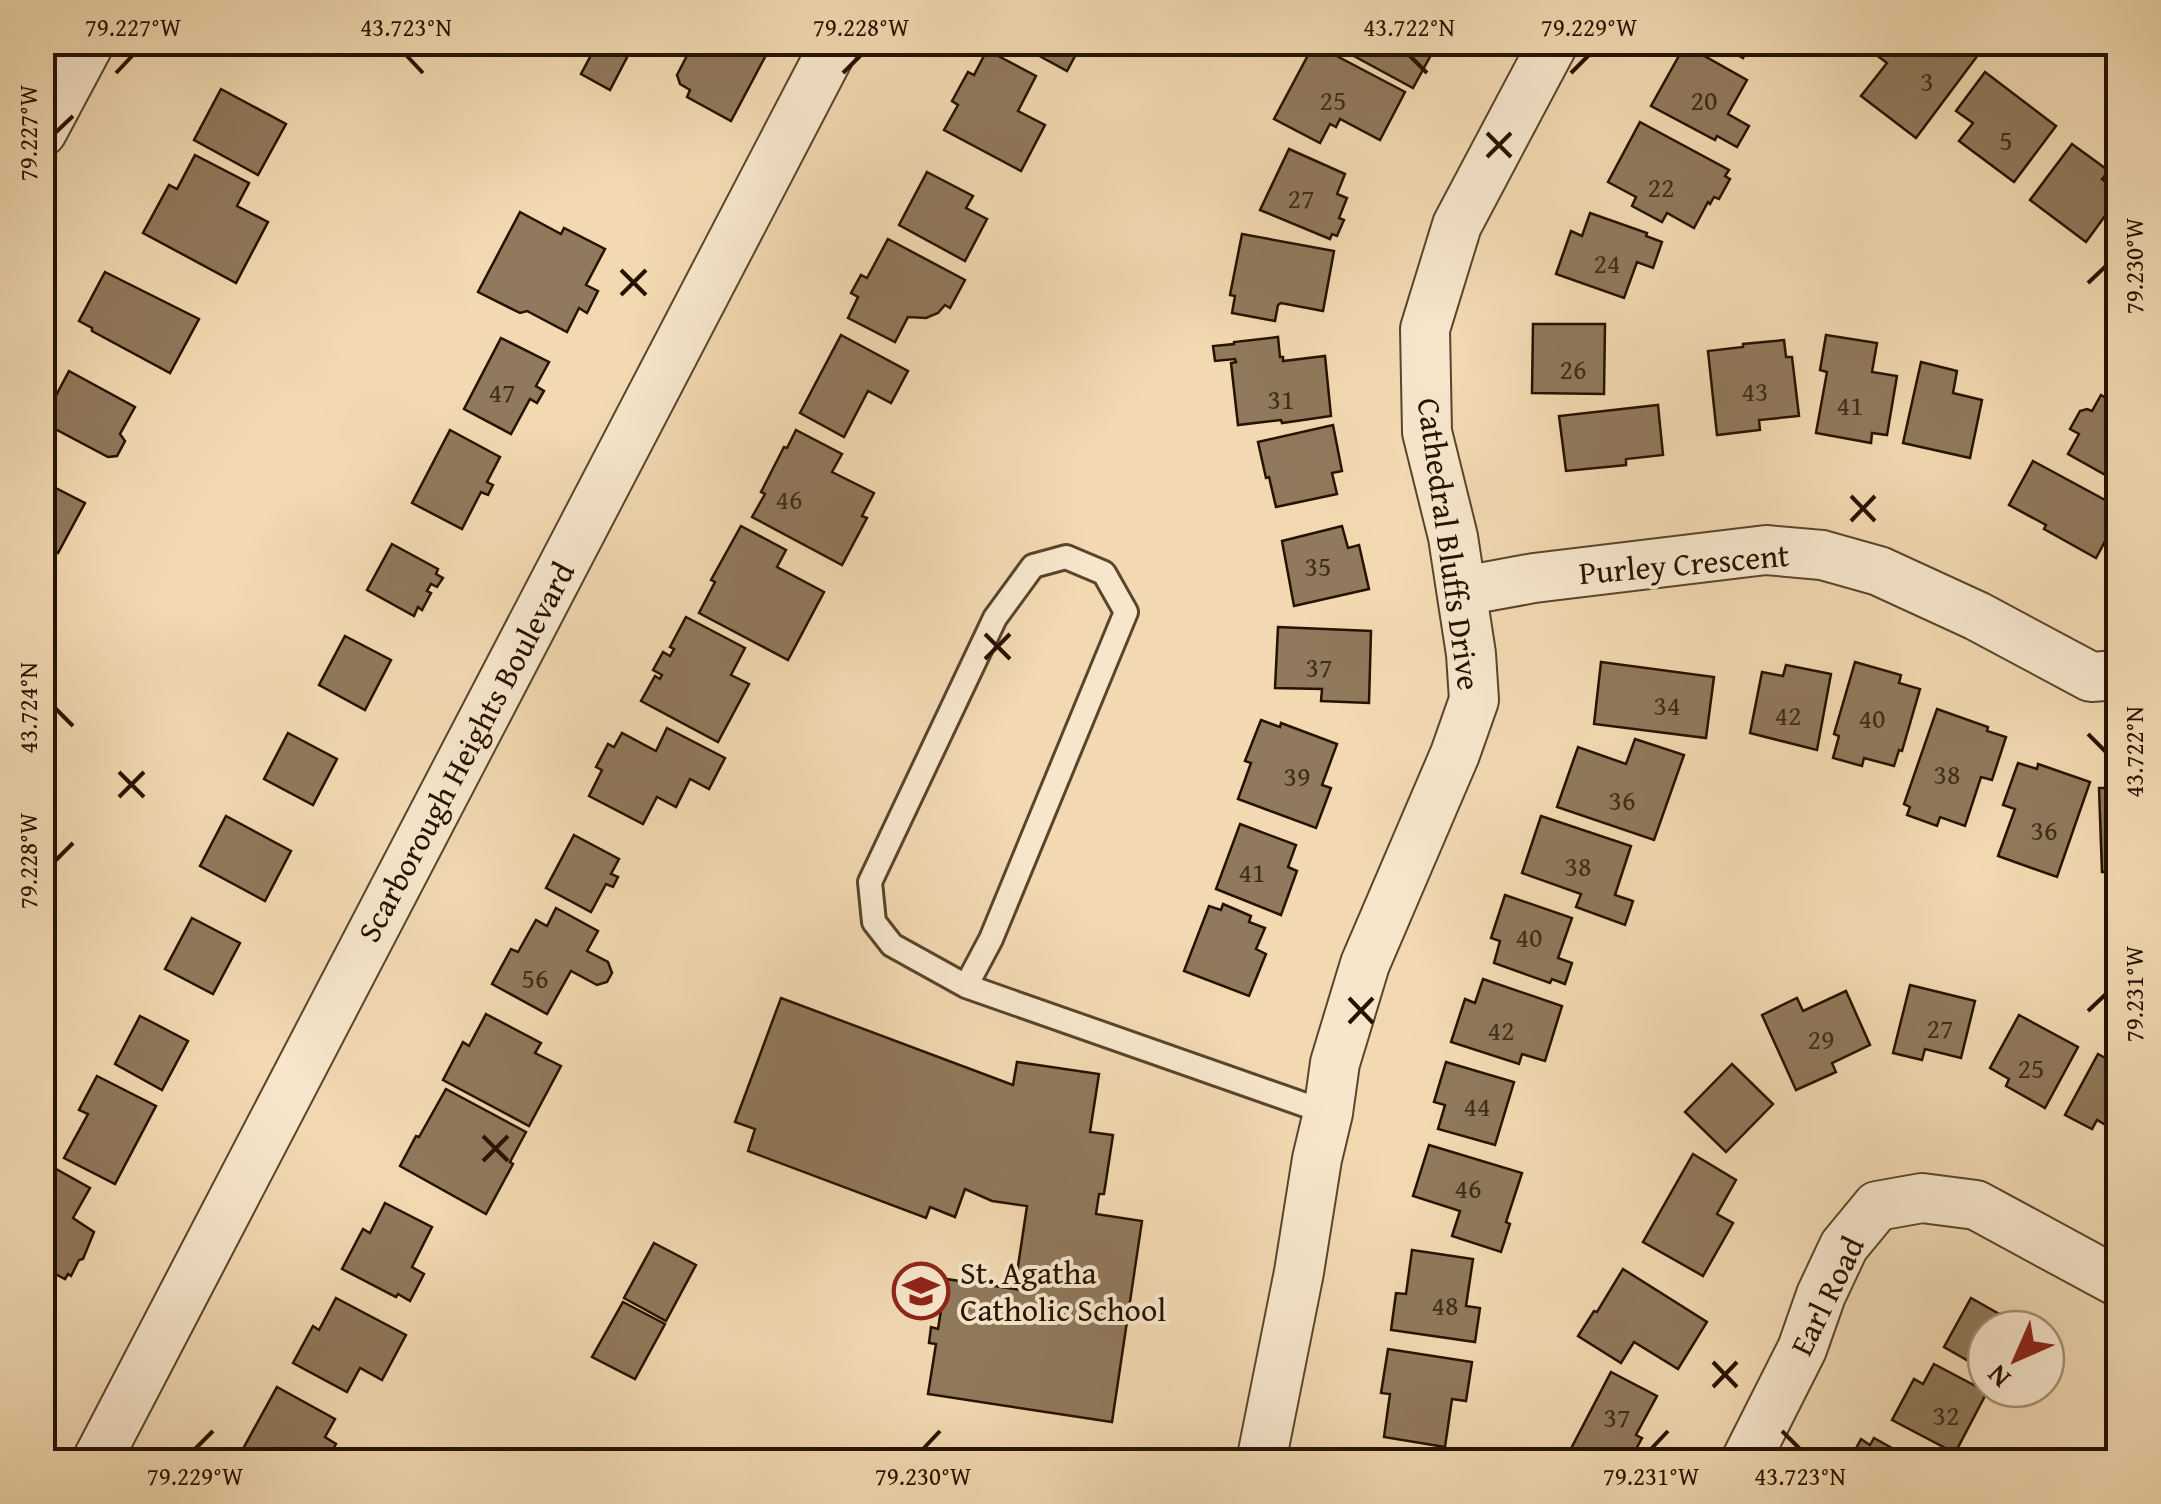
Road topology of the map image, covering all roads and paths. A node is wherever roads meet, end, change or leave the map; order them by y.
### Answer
1 (90, 42) edge
2 (836, 42) edge
3 (1554, 42) edge
4 (42, 132) edge
5 (1462, 591) junction
6 (2118, 675) edge
7 (966, 986) junction
8 (1328, 1113) junction
9 (2118, 1282) edge
10 (96, 1462) edge
11 (1260, 1462) edge
12 (1745, 1462) edge

1 - 4 street
2 - 10 street, Scarborough Heights Boulevard
3 - 5 street, Cathedral Bluffs Drive
5 - 6 street, Purley Crescent
5 - 8 street, Cathedral Bluffs Drive
7 - 7 lane
7 - 8 lane
8 - 11 street, Cathedral Bluffs Drive
9 - 12 street, Earl Road

